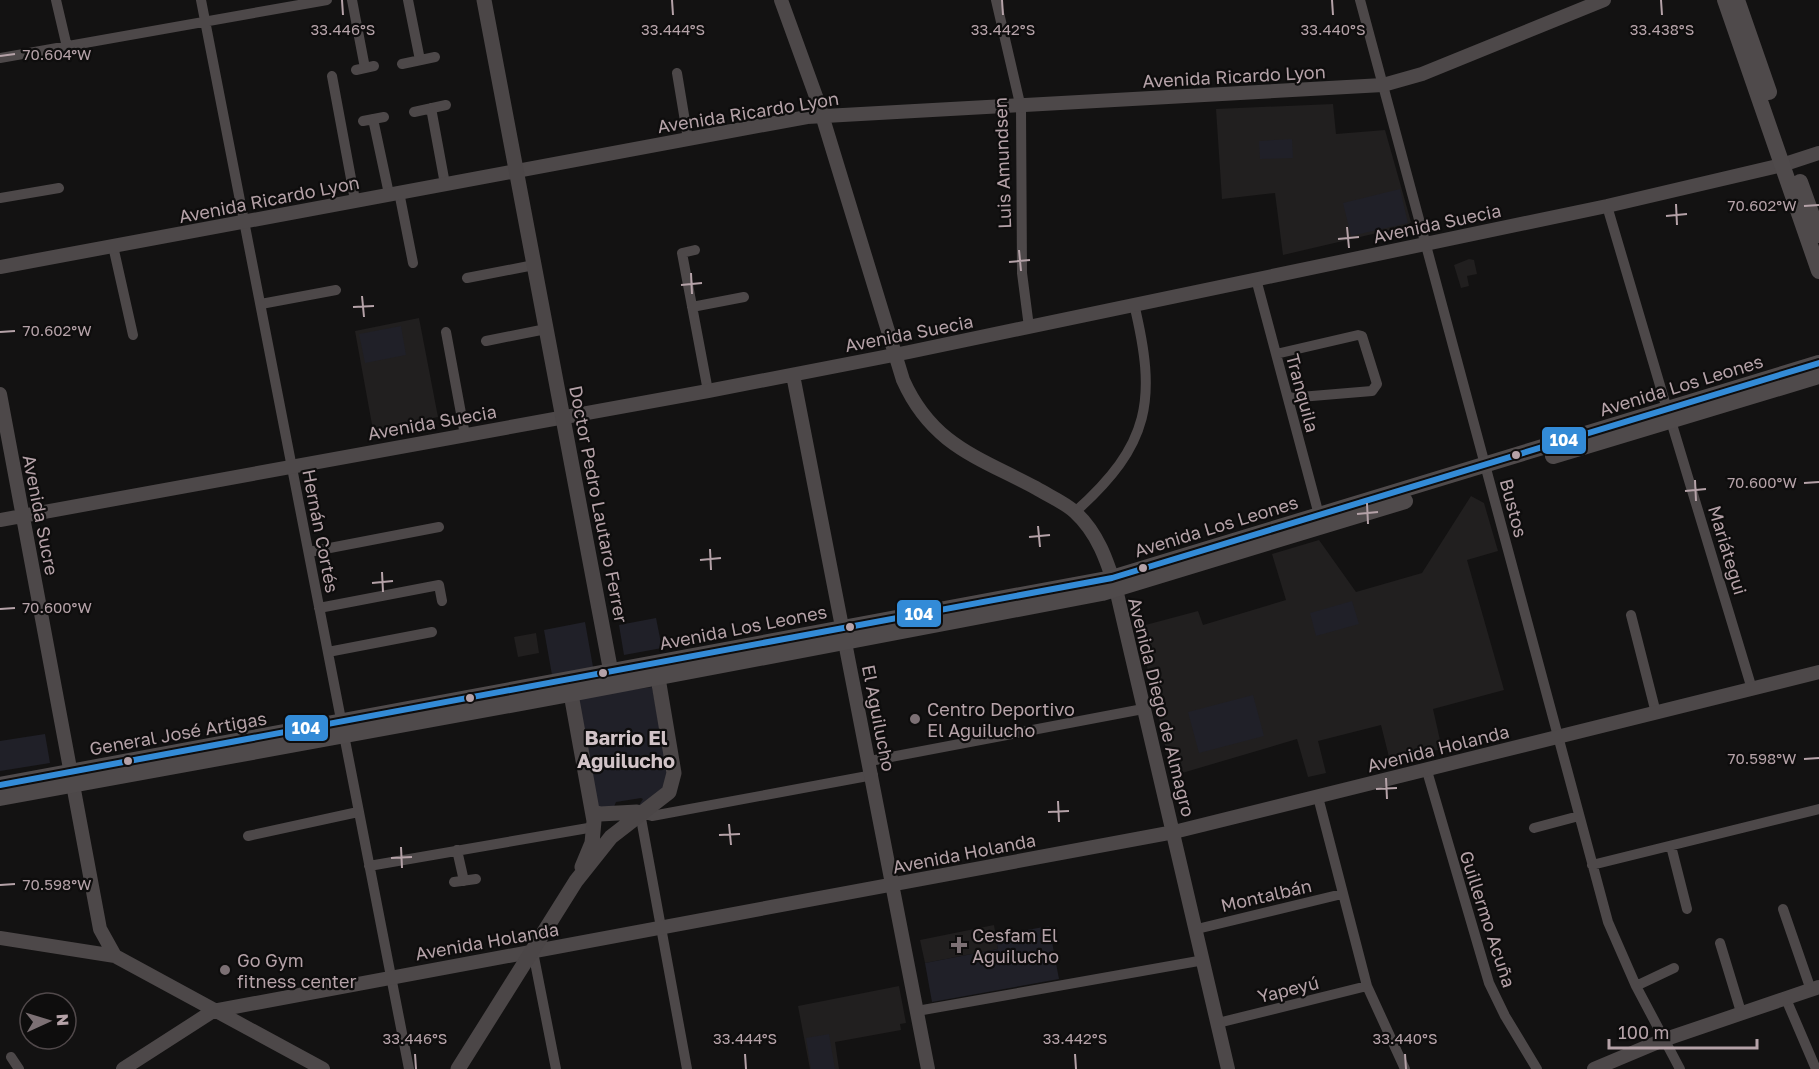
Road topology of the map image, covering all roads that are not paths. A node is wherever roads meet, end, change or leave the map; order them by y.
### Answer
1 (56, 0) edge
2 (201, 0) edge
3 (327, 0) edge
4 (352, 0) edge
5 (408, 0) edge
6 (484, 0) edge
7 (781, 0) edge
8 (996, 0) edge
9 (1360, 0) edge
10 (1604, 0) edge
11 (1725, 0) edge
12 (1737, 0) edge
13 (207, 22) junction
14 (67, 47) junction
15 (435, 57) dead end
16 (0, 58) edge
17 (420, 60) junction
18 (402, 64) dead end
19 (365, 68) dead end
20 (676, 73) dead end
21 (332, 76) dead end
22 (1383, 85) junction
23 (1020, 104) junction
24 (447, 105) dead end
25 (431, 108) junction
26 (414, 112) dead end
27 (822, 116) junction
28 (373, 119) dead end
29 (688, 139) junction
30 (1819, 153) edge
31 (1788, 164) junction
32 (516, 170) junction
33 (445, 184) junction
34 (59, 188) dead end
35 (394, 193) junction
36 (0, 198) edge
37 (355, 200) junction
38 (1607, 206) junction
39 (246, 222) junction
40 (1819, 235) edge
41 (1426, 243) junction
42 (113, 246) junction
43 (695, 250) dead end
44 (413, 263) dead end
45 (534, 265) junction
46 (0, 267) edge
47 (1819, 271) edge
48 (467, 278) dead end
49 (1256, 279) junction
50 (336, 290) dead end
51 (744, 297) dead end
52 (261, 304) junction
53 (1134, 304) junction
54 (692, 307) junction
55 (1029, 327) junction
56 (546, 329) junction
57 (446, 332) dead end
58 (133, 335) dead end
59 (486, 341) dead end
60 (896, 354) junction
61 (1276, 354) junction
62 (1819, 363) edge
63 (793, 375) junction
64 (1819, 376) edge
65 (708, 391) junction
66 (0, 394) edge
67 (1288, 398) junction
68 (1669, 415) junction
69 (564, 417) junction
70 (465, 435) junction
71 (292, 465) junction
72 (1487, 470) junction
73 (1075, 512) junction
74 (1319, 515) junction
75 (22, 516) junction
76 (0, 520) edge
77 (439, 527) dead end
78 (309, 552) junction
79 (1114, 584) junction
80 (442, 602) dead end
81 (319, 608) junction
82 (1631, 615) dead end
83 (432, 632) dead end
84 (845, 635) junction
85 (328, 652) junction
86 (657, 670) junction
87 (1819, 672) edge
88 (612, 679) junction
89 (569, 687) junction
90 (1752, 689) junction
91 (1143, 709) junction
92 (1656, 713) junction
93 (343, 729) junction
94 (1558, 737) junction
95 (870, 761) junction
96 (1427, 771) junction
97 (873, 775) junction
98 (72, 778) junction
99 (0, 785) edge
100 (1318, 797) junction
101 (0, 798) edge
102 (1819, 809) edge
103 (358, 812) junction
104 (638, 813) junction
105 (1579, 816) junction
106 (593, 819) junction
107 (1534, 828) dead end
108 (1174, 831) junction
109 (248, 836) dead end
110 (1671, 846) junction
111 (457, 850) junction
112 (1592, 865) junction
113 (369, 866) junction
114 (476, 879) dead end
115 (576, 881) junction
116 (893, 885) junction
117 (1342, 894) junction
118 (1687, 909) dead end
119 (1783, 909) dead end
120 (660, 927) junction
121 (100, 929) junction
122 (1197, 929) junction
123 (0, 938) edge
124 (1720, 943) dead end
125 (85, 950) junction
126 (533, 952) junction
127 (115, 956) junction
128 (1204, 960) junction
129 (1674, 968) dead end
130 (392, 976) junction
131 (1367, 986) junction
132 (1636, 986) junction
133 (1815, 988) edge
134 (1786, 999) junction
135 (213, 1011) junction
136 (917, 1011) junction
137 (1741, 1012) junction
138 (1218, 1023) junction
139 (1663, 1040) junction
140 (11, 1058) dead end
141 (1403, 1068) edge
142 (19, 1069) edge
143 (123, 1069) edge
144 (323, 1069) edge
145 (409, 1069) edge
146 (458, 1069) edge
147 (556, 1069) edge
148 (687, 1069) edge
149 (928, 1069) edge
150 (1228, 1069) edge
151 (1537, 1069) edge
152 (1594, 1069) edge
153 (1680, 1069) edge
154 (1816, 1069) edge

1 - 14 street
2 - 13 street, Hernán Cortés
3 - 13 street
4 - 19 street
5 - 17 street
6 - 32 main road, Doctor Pedro Lautaro Ferrer
7 - 27 street, Avenida Diego de Almagro
8 - 23 street, Luis Amundsen
9 - 22 street, Bustos
10 - 22 street, Avenida Ricardo Lyon
11 - 31 main road
12 - 31 main road
13 - 14 street
13 - 39 street, Hernán Cortés
14 - 16 street
15 - 17 street
17 - 18 street
20 - 29 street
21 - 37 street
22 - 23 street, Avenida Ricardo Lyon
22 - 41 street, Bustos
23 - 27 street, Avenida Ricardo Lyon
23 - 55 street, Luis Amundsen
24 - 25 street
25 - 26 street
25 - 33 street
27 - 29 street, Avenida Ricardo Lyon
27 - 60 street, Avenida Diego de Almagro
28 - 35 street
29 - 32 street, Avenida Ricardo Lyon
30 - 31 street, Avenida Suecia
31 - 38 street, Avenida Suecia
31 - 40 main road
31 - 47 main road
32 - 33 street, Avenida Ricardo Lyon
32 - 45 main road, Doctor Pedro Lautaro Ferrer
33 - 35 street, Avenida Ricardo Lyon
34 - 36 street
35 - 37 street, Avenida Ricardo Lyon
35 - 44 street
37 - 39 street, Avenida Ricardo Lyon
38 - 41 street, Avenida Suecia
38 - 68 street, Mariátegui
39 - 42 street, Avenida Ricardo Lyon
39 - 52 street, Hernán Cortés
41 - 49 street, Avenida Suecia
41 - 72 street, Bustos
42 - 46 street, Avenida Ricardo Lyon
42 - 58 street
43 - 54 street
45 - 48 street
45 - 56 main road, Doctor Pedro Lautaro Ferrer
49 - 53 street, Avenida Suecia
49 - 61 street, Tranquila
50 - 52 street
51 - 54 street
52 - 71 street, Hernán Cortés
53 - 55 street, Avenida Suecia
53 - 73 street
54 - 65 street
55 - 60 street, Avenida Suecia
56 - 59 street
56 - 69 main road, Doctor Pedro Lautaro Ferrer
57 - 70 street
60 - 63 street, Avenida Suecia
60 - 73 street, Avenida Diego de Almagro
61 - 67 street, Tranquila
61 - 67 street
62 - 68 main road, Avenida Los Leones
63 - 65 street, Avenida Suecia
63 - 84 street, El Aguilucho
64 - 68 main road, Avenida Los Leones
65 - 69 street, Avenida Suecia
66 - 75 street, Avenida Sucre
67 - 74 street, Tranquila
68 - 72 main road, Avenida Los Leones
68 - 90 street, Mariátegui
69 - 70 street, Avenida Suecia
69 - 88 main road, Doctor Pedro Lautaro Ferrer
70 - 71 street, Avenida Suecia
71 - 75 street, Avenida Suecia
71 - 78 street, Hernán Cortés
72 - 74 main road, Avenida Los Leones
72 - 79 main road, Avenida Los Leones
72 - 94 street, Bustos
73 - 79 street, Avenida Diego de Almagro
74 - 79 main road, Avenida Los Leones
75 - 76 street, Avenida Suecia
75 - 98 street, Avenida Sucre
77 - 78 street
78 - 81 street, Hernán Cortés
79 - 84 main road, Avenida Los Leones
79 - 91 street, Avenida Diego de Almagro
80 - 81 street
81 - 85 street, Hernán Cortés
82 - 92 street
83 - 85 street
84 - 86 main road, Avenida Los Leones
84 - 95 street, El Aguilucho
85 - 93 street, Hernán Cortés
86 - 88 main road, General José Artigas
86 - 104 main road
87 - 90 street, Avenida Holanda
88 - 89 main road, General José Artigas
89 - 93 main road, General José Artigas
89 - 106 main road
90 - 92 street, Avenida Holanda
91 - 95 street
91 - 108 street, Avenida Diego de Almagro
92 - 94 street, Avenida Holanda
93 - 98 main road, General José Artigas
93 - 103 street, Hernán Cortés
94 - 96 street, Avenida Holanda
94 - 105 street, Bustos
95 - 97 street, El Aguilucho
96 - 100 street, Avenida Holanda
96 - 151 street, Guillermo Acuña
97 - 104 street
97 - 116 street, El Aguilucho
98 - 99 main road, General José Artigas
98 - 101 main road, General José Artigas
98 - 121 street, Avenida Sucre
100 - 108 street, Avenida Holanda
100 - 117 street
102 - 110 street
103 - 109 street
103 - 113 street, Hernán Cortés
104 - 106 main road
104 - 115 main road
104 - 120 street
105 - 107 street
105 - 112 street, Bustos
106 - 111 street
106 - 115 main road
108 - 116 street, Avenida Holanda
108 - 122 street, Avenida Diego de Almagro
110 - 112 street
110 - 118 street
111 - 113 street
111 - 114 street
112 - 132 street, Bustos
113 - 130 street, Hernán Cortés
115 - 126 main road
116 - 120 street, Avenida Holanda
116 - 136 street, El Aguilucho
117 - 122 street, Montalbán
117 - 131 street
119 - 133 street
120 - 126 street, Avenida Holanda
120 - 148 street
121 - 125 street
121 - 127 street, Avenida Sucre
122 - 128 street, Avenida Diego de Almagro
123 - 125 street
124 - 137 street
125 - 127 street
126 - 130 street, Avenida Holanda
126 - 146 main road
126 - 147 street
127 - 135 street
128 - 136 street
128 - 138 street, Avenida Diego de Almagro
129 - 132 street
130 - 135 street, Avenida Holanda
130 - 145 street, Hernán Cortés
131 - 138 street, Yapeyú
131 - 141 street
132 - 139 street, Bustos
133 - 134 street
134 - 137 street
134 - 154 street
135 - 143 street, Avenida Holanda
135 - 144 street
136 - 149 street, El Aguilucho
137 - 139 street
138 - 150 street, Avenida Diego de Almagro
139 - 152 street
139 - 153 street, Bustos
140 - 142 street

